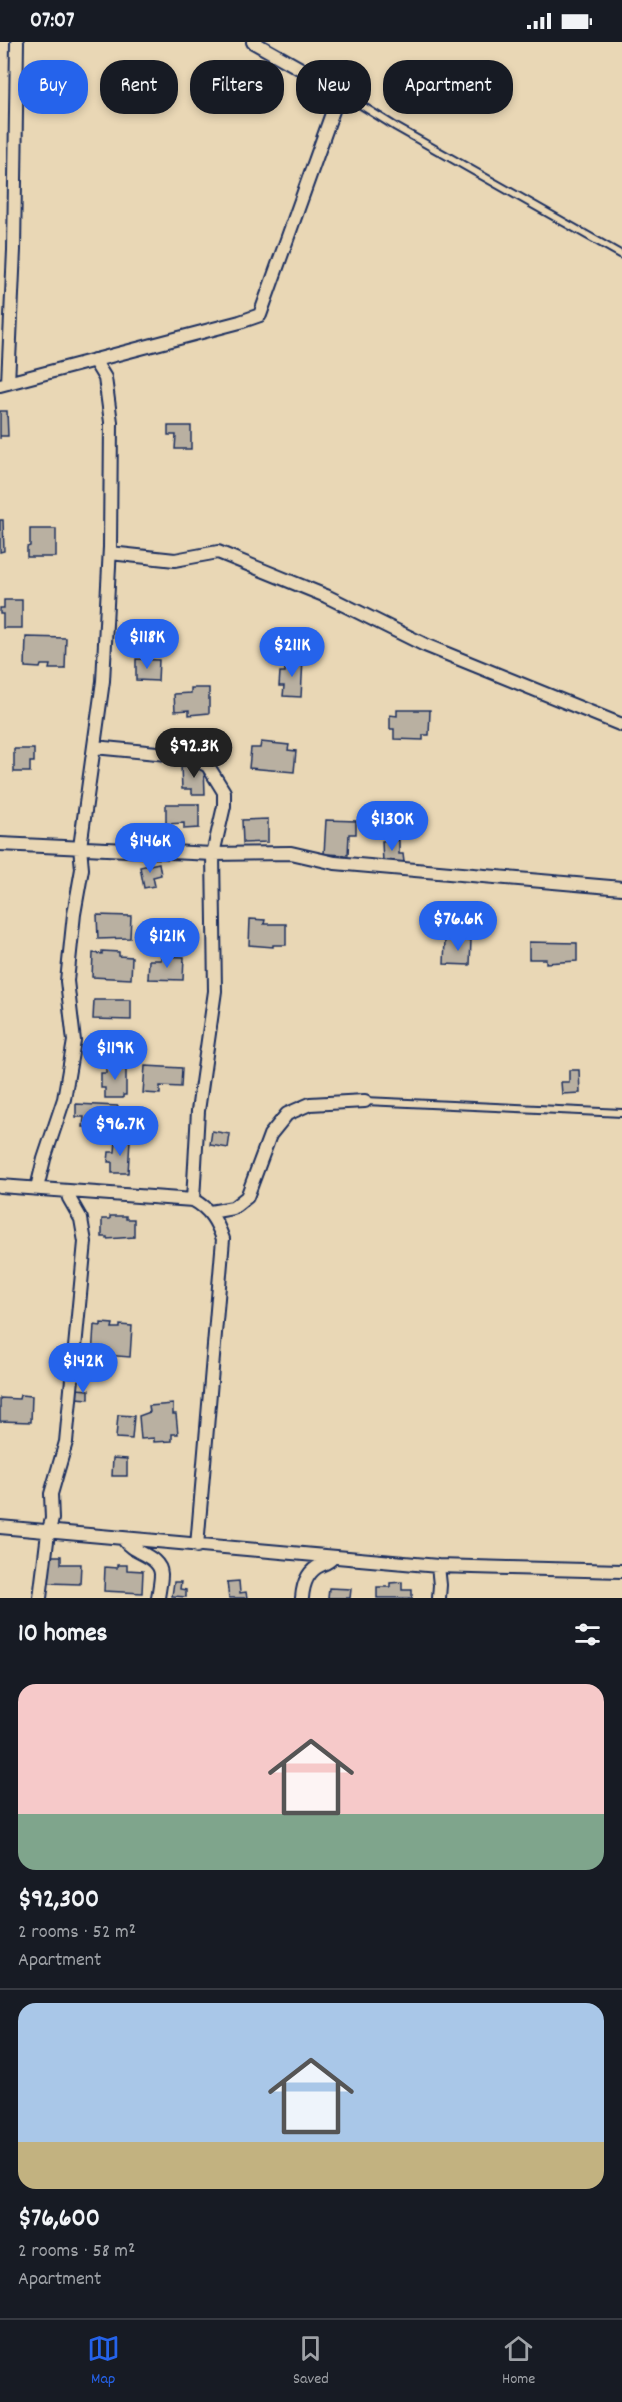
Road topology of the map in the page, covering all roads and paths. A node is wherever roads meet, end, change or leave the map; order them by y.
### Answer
1 (17, 42) edge
2 (253, 42) edge
3 (296, 66) edge
4 (371, 111) edge
5 (331, 114) edge
6 (622, 255) edge
7 (94, 360) junction
8 (4, 384) edge
9 (110, 553) junction
10 (621, 724) edge
11 (94, 747) junction
12 (0, 844) edge
13 (80, 847) junction
14 (213, 854) junction
15 (622, 888) edge
16 (365, 1101) joint
17 (622, 1113) edge
18 (0, 1186) edge
19 (37, 1188) junction
20 (67, 1191) junction
21 (193, 1200) junction
22 (210, 1212) junction
23 (0, 1527) edge
24 (48, 1533) junction
25 (124, 1539) junction
26 (197, 1546) junction
27 (333, 1557) junction
28 (438, 1566) junction
29 (622, 1571) edge
30 (40, 1598) edge
31 (158, 1598) edge
32 (302, 1598) edge
33 (439, 1598) edge

1 - 8 street
2 - 3 street
4 - 6 lane
5 - 7 street
7 - 8 street
7 - 9 street
9 - 10 street
9 - 11 street
11 - 13 street
11 - 14 street
12 - 13 street
13 - 14 street
13 - 19 street
14 - 15 street
14 - 21 street
16 - 17 lane
16 - 22 street
18 - 19 street
19 - 20 street
20 - 21 street
20 - 24 street
21 - 22 street
22 - 26 street
23 - 24 street
24 - 25 street
24 - 30 street
25 - 26 street
25 - 31 street
26 - 27 street
27 - 28 street
27 - 32 street
28 - 29 street
28 - 33 street

